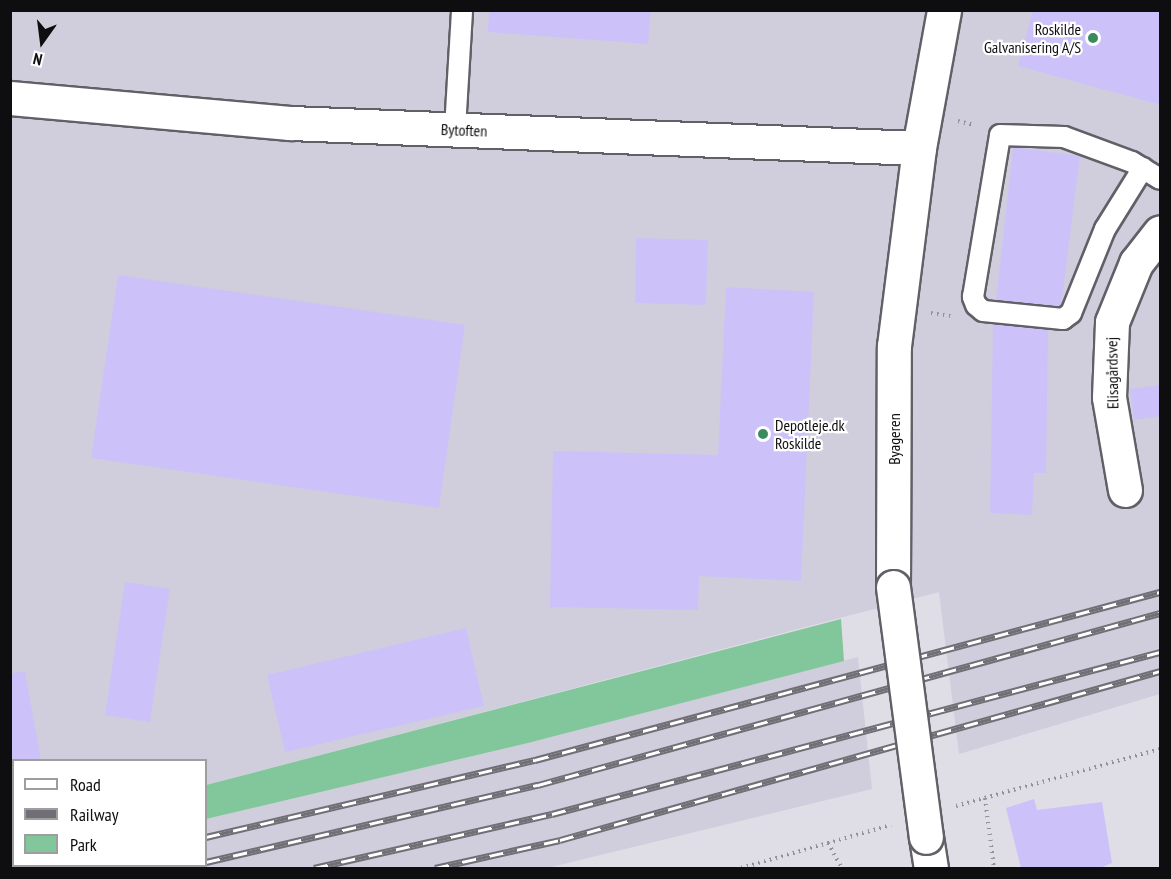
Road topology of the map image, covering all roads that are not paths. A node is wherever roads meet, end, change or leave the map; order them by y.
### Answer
1 (462, 10) edge
2 (944, 10) edge
3 (10, 98) edge
4 (455, 129) junction
5 (920, 148) junction
6 (1143, 168) junction
7 (1161, 179) edge
8 (1161, 232) edge
9 (1125, 490) dead end
10 (929, 853) edge

1 - 4 lane
2 - 5 street, Byageren
3 - 4 street, Bytoften
4 - 5 street, Bytoften
5 - 10 street, Byageren, bridge
6 - 6 lane
6 - 7 lane
8 - 9 street, Elisagårdsvej

